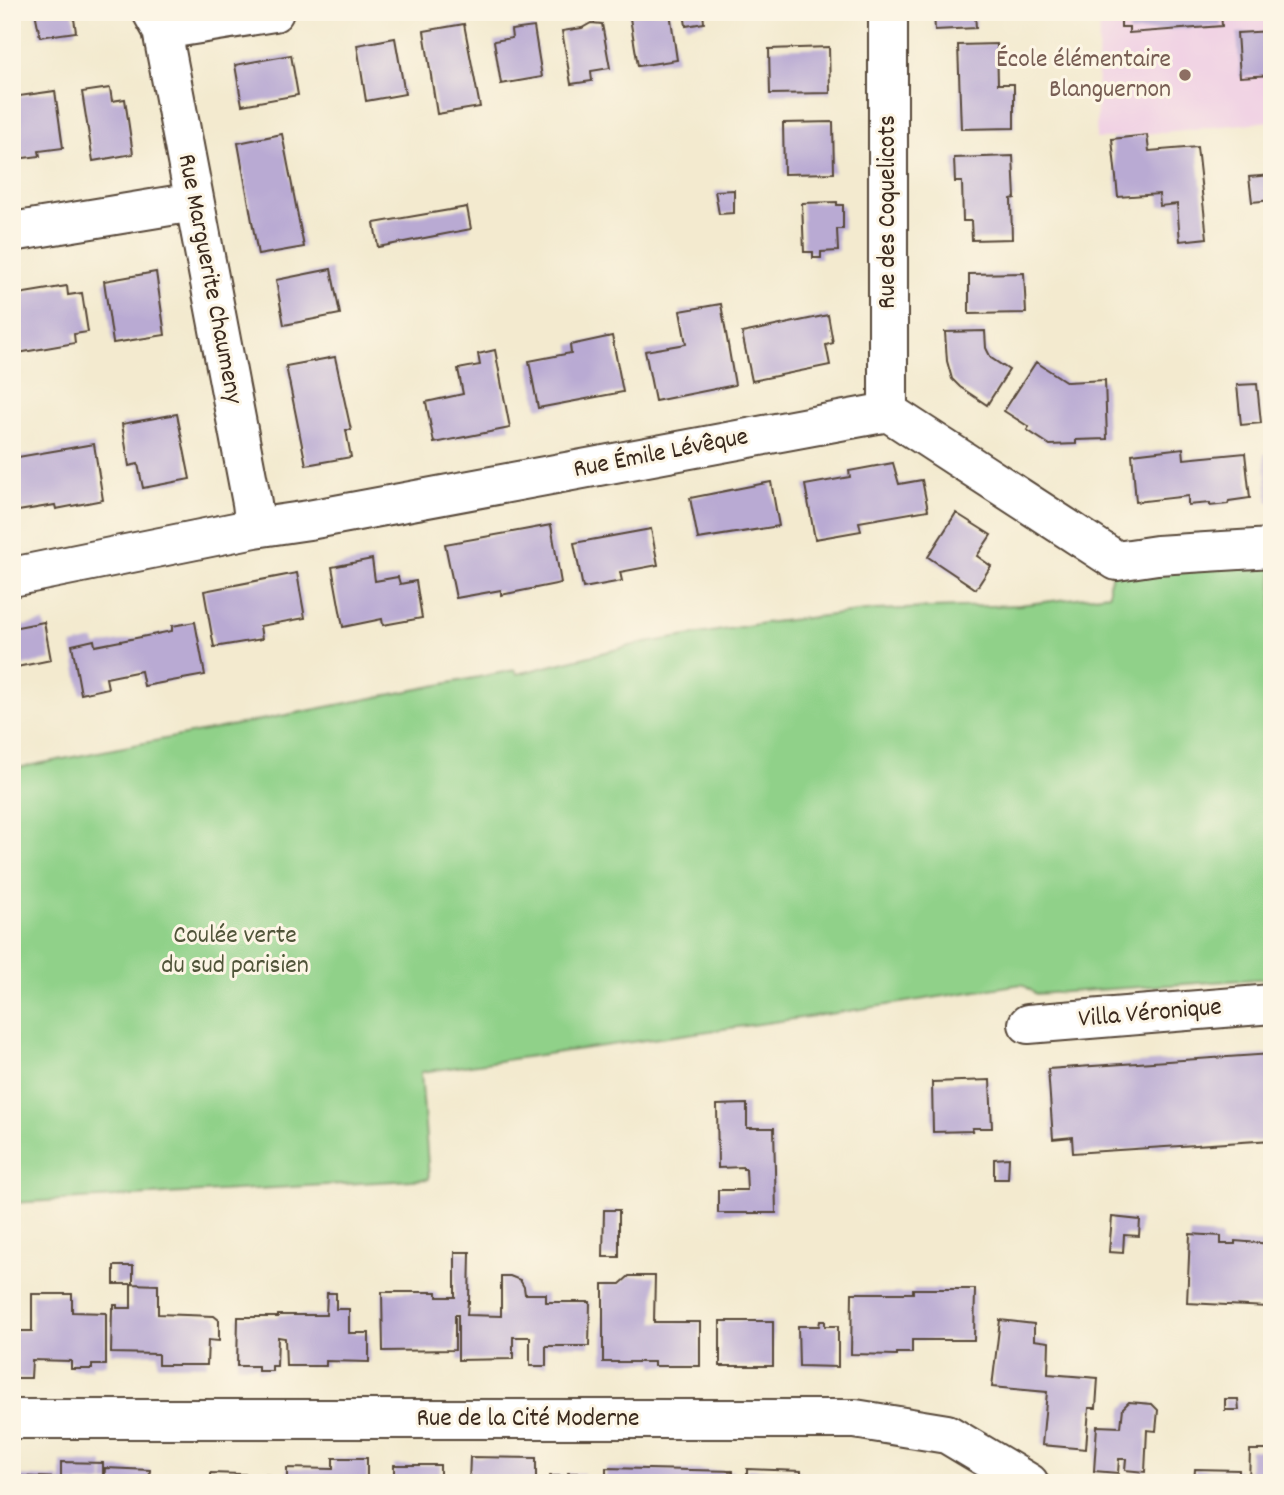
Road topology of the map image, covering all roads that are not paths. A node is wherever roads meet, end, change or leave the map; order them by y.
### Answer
1 (274, 12) edge
2 (888, 12) edge
3 (157, 21) edge
4 (194, 202) junction
5 (12, 232) edge
6 (888, 412) junction
7 (255, 528) junction
8 (1272, 548) edge
9 (12, 577) edge
10 (1272, 1004) edge
11 (1028, 1024) dead end
12 (12, 1419) edge
13 (1029, 1483) edge

1 - 3 street
2 - 6 street, Rue des Coquelicots
3 - 4 street, Rue Marguerite Chaumeny
4 - 5 street
4 - 7 street, Rue Marguerite Chaumeny
6 - 7 street, Rue Émile Lévêque
6 - 8 street
7 - 9 street, Rue Émile Lévêque
10 - 11 street, Villa Véronique
12 - 13 street, Rue de la Cité Moderne

